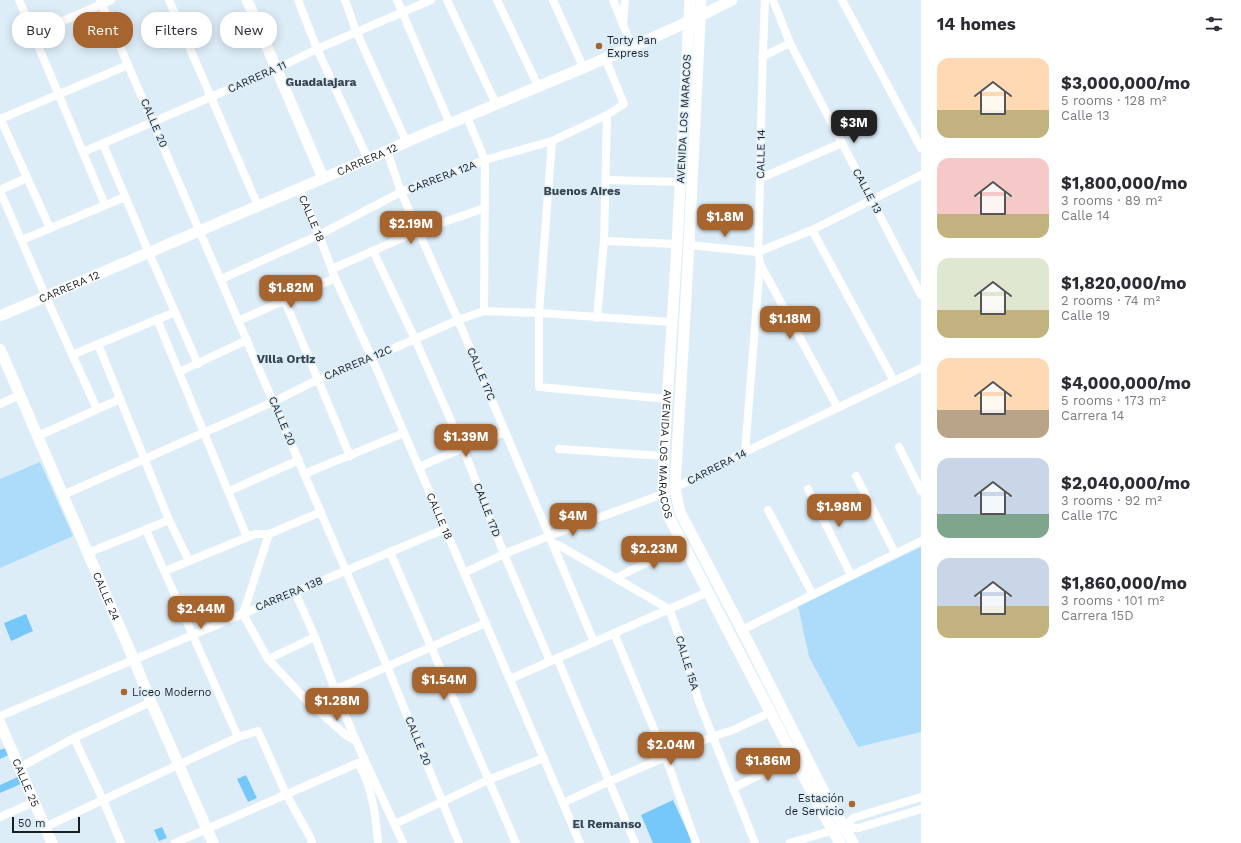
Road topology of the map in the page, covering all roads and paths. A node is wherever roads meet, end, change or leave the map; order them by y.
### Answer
1 (19, 0) edge
2 (111, 0) edge
3 (169, 0) edge
4 (247, 0) edge
5 (298, 0) edge
6 (344, 0) edge
7 (397, 0) edge
8 (431, 0) edge
9 (447, 0) edge
10 (497, 0) edge
11 (553, 0) edge
12 (612, 0) edge
13 (625, 0) edge
14 (690, 0) edge
15 (701, 0) edge
16 (732, 0) edge
17 (765, 0) edge
18 (773, 0) edge
19 (842, 0) edge
20 (101, 2) edge
21 (24, 12) edge
22 (402, 12) junction
23 (700, 16) junction
24 (65, 19) edge
25 (690, 22) junction
26 (623, 26) junction
27 (356, 32) junction
28 (790, 43) junction
29 (632, 46) junction
30 (39, 48) edge
31 (317, 48) junction
32 (762, 57) junction
33 (605, 58) junction
34 (128, 65) junction
35 (583, 67) junction
36 (276, 69) junction
37 (538, 86) junction
38 (58, 94) junction
39 (211, 97) junction
40 (496, 104) junction
41 (606, 115) junction
42 (467, 117) junction
43 (0, 118) edge
44 (153, 122) junction
45 (450, 124) junction
46 (406, 141) junction
47 (552, 141) junction
48 (842, 143) junction
49 (103, 144) junction
50 (921, 148) edge
51 (387, 151) junction
52 (83, 152) junction
53 (368, 159) junction
54 (485, 160) junction
55 (921, 175) edge
56 (27, 178) junction
57 (323, 178) junction
58 (761, 178) junction
59 (606, 180) junction
60 (680, 182) junction
61 (299, 188) junction
62 (0, 190) edge
63 (401, 192) junction
64 (125, 197) junction
65 (872, 200) junction
66 (105, 205) junction
67 (258, 206) junction
68 (485, 208) junction
69 (50, 228) junction
70 (812, 230) junction
71 (200, 231) junction
72 (418, 231) junction
73 (319, 235) junction
74 (22, 240) junction
75 (604, 241) junction
76 (677, 244) junction
77 (689, 244) junction
78 (373, 251) junction
79 (758, 252) junction
80 (148, 253) junction
81 (760, 263) junction
82 (332, 269) junction
83 (336, 278) junction
84 (221, 279) junction
85 (921, 295) edge
86 (46, 296) junction
87 (285, 301) junction
88 (484, 311) junction
89 (175, 312) junction
90 (539, 313) junction
91 (0, 316) edge
92 (597, 318) junction
93 (157, 319) junction
94 (458, 320) junction
95 (238, 321) junction
96 (671, 322) junction
97 (415, 339) junction
98 (247, 340) junction
99 (98, 344) junction
100 (0, 349) edge
101 (72, 355) junction
102 (372, 358) junction
103 (198, 364) junction
104 (921, 368) edge
105 (179, 372) junction
106 (317, 380) junction
107 (894, 381) junction
108 (20, 395) junction
109 (120, 399) junction
110 (667, 399) junction
111 (274, 402) junction
112 (0, 404) edge
113 (838, 408) junction
114 (97, 409) junction
115 (505, 432) junction
116 (204, 433) junction
117 (404, 433) junction
118 (38, 436) junction
119 (899, 447) dead end
120 (463, 448) junction
121 (559, 449) dead end
122 (745, 452) junction
123 (350, 456) junction
124 (664, 456) junction
125 (145, 459) junction
126 (299, 460) junction
127 (419, 467) junction
128 (304, 474) junction
129 (856, 476) dead end
130 (675, 488) junction
131 (808, 489) dead end
132 (229, 491) junction
133 (921, 491) edge
134 (663, 494) junction
135 (63, 495) junction
136 (768, 510) dead end
137 (321, 512) junction
138 (169, 520) junction
139 (445, 529) junction
140 (146, 530) junction
141 (269, 534) junction
142 (247, 537) junction
143 (551, 539) junction
144 (921, 541) edge
145 (683, 544) junction
146 (390, 552) junction
147 (88, 553) junction
148 (504, 554) junction
149 (895, 554) junction
150 (189, 561) junction
151 (164, 571) junction
152 (346, 571) junction
153 (464, 573) junction
154 (851, 575) junction
155 (616, 578) junction
156 (295, 592) junction
157 (708, 592) junction
158 (813, 595) junction
159 (669, 609) junction
160 (243, 614) junction
161 (486, 623) junction
162 (742, 630) junction
163 (614, 632) junction
164 (193, 635) junction
165 (315, 637) junction
166 (594, 642) junction
167 (431, 646) junction
168 (268, 659) junction
169 (134, 660) junction
170 (554, 660) junction
171 (387, 666) junction
172 (510, 679) junction
173 (335, 690) junction
174 (307, 701) junction
175 (151, 702) junction
176 (770, 712) junction
177 (0, 716) edge
178 (0, 723) edge
179 (714, 736) junction
180 (238, 737) junction
181 (74, 738) junction
182 (356, 741) junction
183 (361, 750) junction
184 (544, 758) junction
185 (666, 758) junction
186 (794, 758) junction
187 (358, 763) junction
188 (179, 764) junction
189 (19, 768) junction
190 (488, 780) junction
191 (610, 781) junction
192 (733, 788) junction
193 (286, 794) junction
194 (921, 797) edge
195 (103, 800) junction
196 (34, 802) junction
197 (443, 802) junction
198 (563, 803) junction
199 (921, 809) edge
200 (0, 818) edge
201 (395, 824) junction
202 (45, 827) junction
203 (844, 827) junction
204 (207, 829) junction
205 (832, 830) junction
206 (52, 843) edge
207 (121, 843) edge
208 (175, 843) edge
209 (213, 843) edge
210 (312, 843) edge
211 (378, 843) edge
212 (403, 843) edge
213 (459, 843) edge
214 (516, 843) edge
215 (580, 843) edge
216 (636, 843) edge
217 (696, 843) edge
218 (754, 843) edge
219 (790, 843) edge
220 (840, 843) edge
221 (853, 843) edge

1 - 21 street
2 - 20 street
3 - 39 street
4 - 36 street
5 - 31 street
6 - 27 street
7 - 22 street
8 - 22 street, CARRERA 11
9 - 40 street
10 - 37 street
11 - 35 street
12 - 26 street
13 - 26 street
14 - 25 street, AVENIDA LOS MARACOS
15 - 23 street, AVENIDA LOS MARACOS
16 - 23 street, CARRERA 12
17 - 32 street, CALLE 14
18 - 28 street, CALLE 13
19 - 50 street
20 - 24 street
20 - 34 street, CALLE 20
22 - 27 street, CARRERA 11
22 - 45 street
23 - 25 street, CARRERA 12
23 - 77 street, AVENIDA LOS MARACOS
25 - 29 street, CARRERA 12
25 - 60 street, AVENIDA LOS MARACOS
26 - 29 street
27 - 31 street, CARRERA 11
27 - 46 street
28 - 32 street
28 - 48 street, CALLE 13
29 - 33 street, CARRERA 12
30 - 38 street
31 - 36 street, CARRERA 11
31 - 53 street
32 - 58 street, CALLE 14
33 - 35 street, CARRERA 12
33 - 41 street, CARRERA 12A
34 - 38 street
34 - 44 street, CALLE 20
35 - 37 street, CARRERA 12
36 - 39 street, CARRERA 11
36 - 57 street
37 - 40 street, CARRERA 12
38 - 43 street
38 - 52 street
39 - 44 street, CARRERA 11
39 - 67 street
40 - 42 street, CARRERA 12
41 - 47 street, CARRERA 12A
41 - 59 street
42 - 45 street, CARRERA 12
42 - 54 street
43 - 56 street
44 - 49 street, CARRERA 11
44 - 71 street, CALLE 20
45 - 46 street, CARRERA 12
46 - 51 street, CARRERA 12
47 - 54 street, CARRERA 12A
47 - 90 street
48 - 58 street
48 - 65 street, CALLE 13
49 - 52 street, CARRERA 11
49 - 64 street
51 - 53 street, CARRERA 12
51 - 63 street, CALLE 17C
52 - 66 street
53 - 57 street, CARRERA 12
54 - 63 street, CARRERA 12A
54 - 68 street
55 - 65 street
56 - 62 street
56 - 69 street
57 - 61 street, CARRERA 12
58 - 79 street, CALLE 14
59 - 60 street
59 - 75 street
60 - 76 street, AVENIDA LOS MARACOS
61 - 67 street, CARRERA 12
61 - 73 street, CALLE 18
62 - 74 street
63 - 72 street, CALLE 17C
63 - 73 street, CARRERA 12A
64 - 66 street
64 - 80 street
65 - 70 street
65 - 85 street, CALLE 13
66 - 69 street
67 - 71 street, CARRERA 12
68 - 72 street
68 - 88 street
69 - 74 street
70 - 79 street
70 - 107 street
71 - 80 street, CARRERA 12
71 - 84 street, CALLE 20
72 - 78 street
72 - 94 street, CALLE 17C
73 - 82 street, CALLE 18
73 - 84 street, CARRERA 12A
74 - 86 street
75 - 76 street
75 - 92 street
76 - 96 street, AVENIDA LOS MARACOS
77 - 79 street
77 - 130 street, AVENIDA LOS MARACOS
78 - 82 street
78 - 97 street, CALLE 17D
79 - 81 street, CALLE 14
80 - 86 street, CARRERA 12
80 - 89 street
81 - 113 street
81 - 122 street, CALLE 14
82 - 83 street, CALLE 18
83 - 87 street
83 - 102 street, CALLE 18
84 - 95 street, CALLE 20
86 - 91 street, CARRERA 12
86 - 101 street
87 - 95 street
87 - 106 street
88 - 90 street, CARRERA 12C
88 - 94 street, CARRERA 12C
89 - 93 street
89 - 103 street
90 - 92 street, CARRERA 12C
90 - 110 street
92 - 96 street, CARRERA 12C
93 - 99 street
93 - 105 street
94 - 97 street, CARRERA 12C
94 - 115 street, CALLE 17C
95 - 98 street, CALLE 20
96 - 110 street, AVENIDA LOS MARACOS
97 - 102 street, CARRERA 12C
97 - 120 street, CALLE 17D
98 - 103 street
98 - 111 street, CALLE 20
99 - 101 street
99 - 109 street
100 - 108 street, CALLE 24
101 - 114 street
102 - 106 street, CARRERA 12C
102 - 117 street, CALLE 18
103 - 105 street
104 - 107 street, CARRERA 14
105 - 116 street
106 - 111 street, CARRERA 12C
106 - 123 street
107 - 113 street, CARRERA 14
108 - 112 street
108 - 118 street, CALLE 24
109 - 114 street
109 - 125 street
110 - 124 street, AVENIDA LOS MARACOS
111 - 116 street, CARRERA 12C
111 - 126 street, CALLE 20
113 - 122 street, CARRERA 14
114 - 118 street
115 - 120 street
115 - 143 street, CALLE 17C
116 - 125 street, CARRERA 12C
116 - 132 street
117 - 123 street
117 - 127 street, CALLE 18
118 - 135 street, CALLE 24
119 - 133 street
120 - 127 street
120 - 148 street, CALLE 17D
121 - 124 street
122 - 130 street, CARRERA 14
123 - 128 street
124 - 134 street, AVENIDA LOS MARACOS
125 - 135 street, CARRERA 12C
125 - 138 street
126 - 128 street, CALLE 20
126 - 132 street
127 - 139 street, CALLE 18
128 - 137 street, CALLE 20
129 - 149 street
130 - 134 street, CARRERA 14
130 - 162 street, AVENIDA LOS MARACOS
131 - 154 street
132 - 142 street
134 - 143 street, CARRERA 14
134 - 145 street, AVENIDA LOS MARACOS
135 - 147 street, CALLE 24
136 - 158 street
137 - 141 street
137 - 152 street, CALLE 20
138 - 140 street
138 - 150 street
139 - 146 street, CARRERA 13B
139 - 153 street, CALLE 18
140 - 147 street
140 - 151 street
141 - 142 street
141 - 160 street
142 - 150 street
143 - 148 street, CARRERA 14
143 - 155 street
143 - 166 street, CALLE 17C
144 - 149 street
145 - 155 street
145 - 157 street, AVENIDA LOS MARACOS
146 - 152 street, CARRERA 13B
146 - 167 street
147 - 169 street, CALLE 24
148 - 153 street, CARRERA 14
148 - 170 street, CALLE 17D
149 - 154 street
150 - 151 street
151 - 164 street
152 - 156 street, CARRERA 13B
152 - 171 street, CALLE 20
153 - 161 street, CALLE 18
154 - 158 street
155 - 159 street
156 - 160 street, CARRERA 13B
156 - 165 street
157 - 159 street
157 - 176 street, AVENIDA LOS MARACOS
158 - 162 street
159 - 163 street
159 - 179 street, CALLE 15A
160 - 164 street, CARRERA 13B
160 - 168 street
161 - 167 street
161 - 172 street, CALLE 18
162 - 203 street, AVENIDA LOS MARACOS
163 - 166 street
163 - 185 street
164 - 169 street, CARRERA 13B
164 - 180 street
165 - 168 street
165 - 173 street
166 - 170 street
167 - 171 street
167 - 190 street
168 - 174 street
169 - 175 street, CALLE 24
169 - 177 street, CARRERA 13B
170 - 172 street
170 - 191 street, CALLE 17D
171 - 173 street
171 - 197 street, CALLE 20
172 - 184 street, CALLE 18
173 - 174 street
173 - 182 street
174 - 182 street
175 - 181 street
175 - 188 street, CALLE 24
176 - 179 street
176 - 186 street, AVENIDA LOS MARACOS
178 - 189 street, CALLE 25
179 - 185 street
179 - 192 street, CALLE 15A
180 - 188 street
180 - 193 street
181 - 189 street
181 - 195 street
182 - 183 street
183 - 187 street
183 - 201 street
184 - 190 street
184 - 198 street, CALLE 18
185 - 191 street
185 - 217 street
186 - 192 street
186 - 205 street, AVENIDA LOS MARACOS
187 - 193 street
187 - 211 street
188 - 195 street
188 - 204 street, CALLE 24
189 - 196 street, CALLE 25
190 - 197 street
190 - 214 street
191 - 198 street
191 - 216 street, CALLE 17D
192 - 218 street, CALLE 15A
193 - 204 street
193 - 210 street
194 - 203 street
195 - 202 street
195 - 207 street
196 - 200 street
196 - 202 street, CALLE 25
197 - 201 street
197 - 213 street, CALLE 20
198 - 215 street, CALLE 18
199 - 203 street
201 - 212 street
202 - 206 street, CALLE 25
203 - 205 street
203 - 221 street, AVENIDA LOS MARACOS
204 - 208 street
204 - 209 street, CALLE 24
205 - 219 street
205 - 220 street, AVENIDA LOS MARACOS

